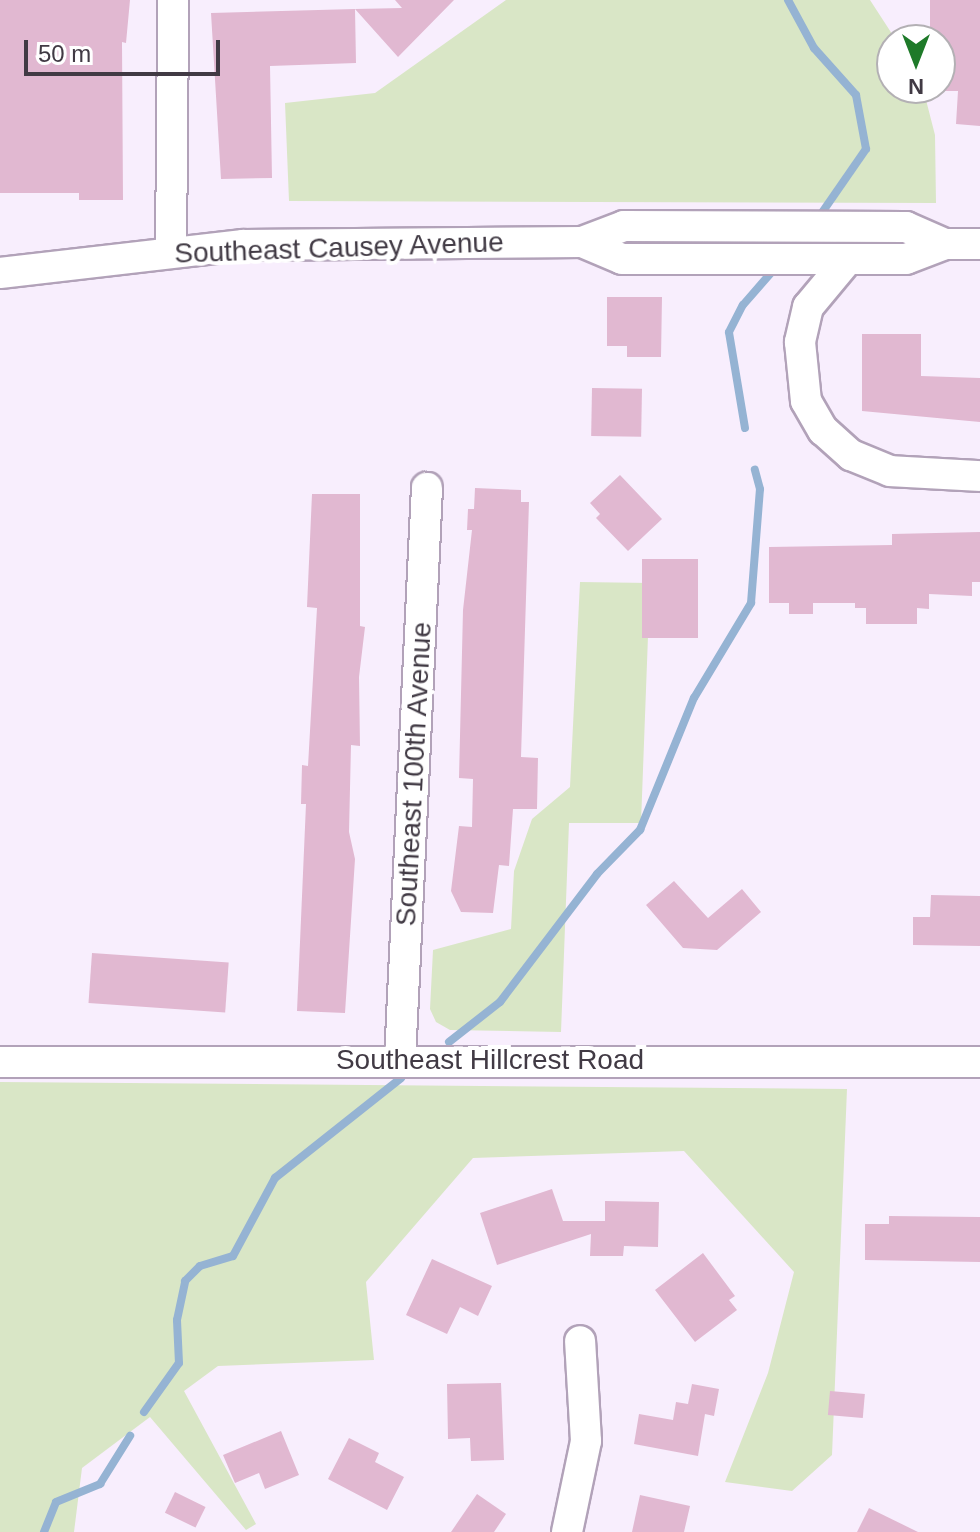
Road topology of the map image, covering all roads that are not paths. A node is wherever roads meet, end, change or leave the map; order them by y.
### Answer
1 (173, 0) edge
2 (582, 242) junction
3 (945, 244) junction
4 (980, 244) edge
5 (171, 252) junction
6 (834, 259) junction
7 (0, 273) edge
8 (980, 476) edge
9 (427, 488) dead end
10 (400, 1060) junction
11 (0, 1062) edge
12 (980, 1062) edge
13 (580, 1341) dead end
14 (567, 1532) edge

1 - 5 street
2 - 3 street, Southeast Causey Avenue
2 - 5 street, Southeast Causey Avenue
2 - 6 street, Southeast Causey Avenue
3 - 4 street, Southeast Causey Avenue
3 - 6 street, Southeast Causey Avenue
5 - 7 street, Southeast Causey Avenue
6 - 8 street
9 - 10 street, Southeast 100th Avenue
10 - 11 street, Southeast Hillcrest Road
10 - 12 street, Southeast Hillcrest Road
13 - 14 street

